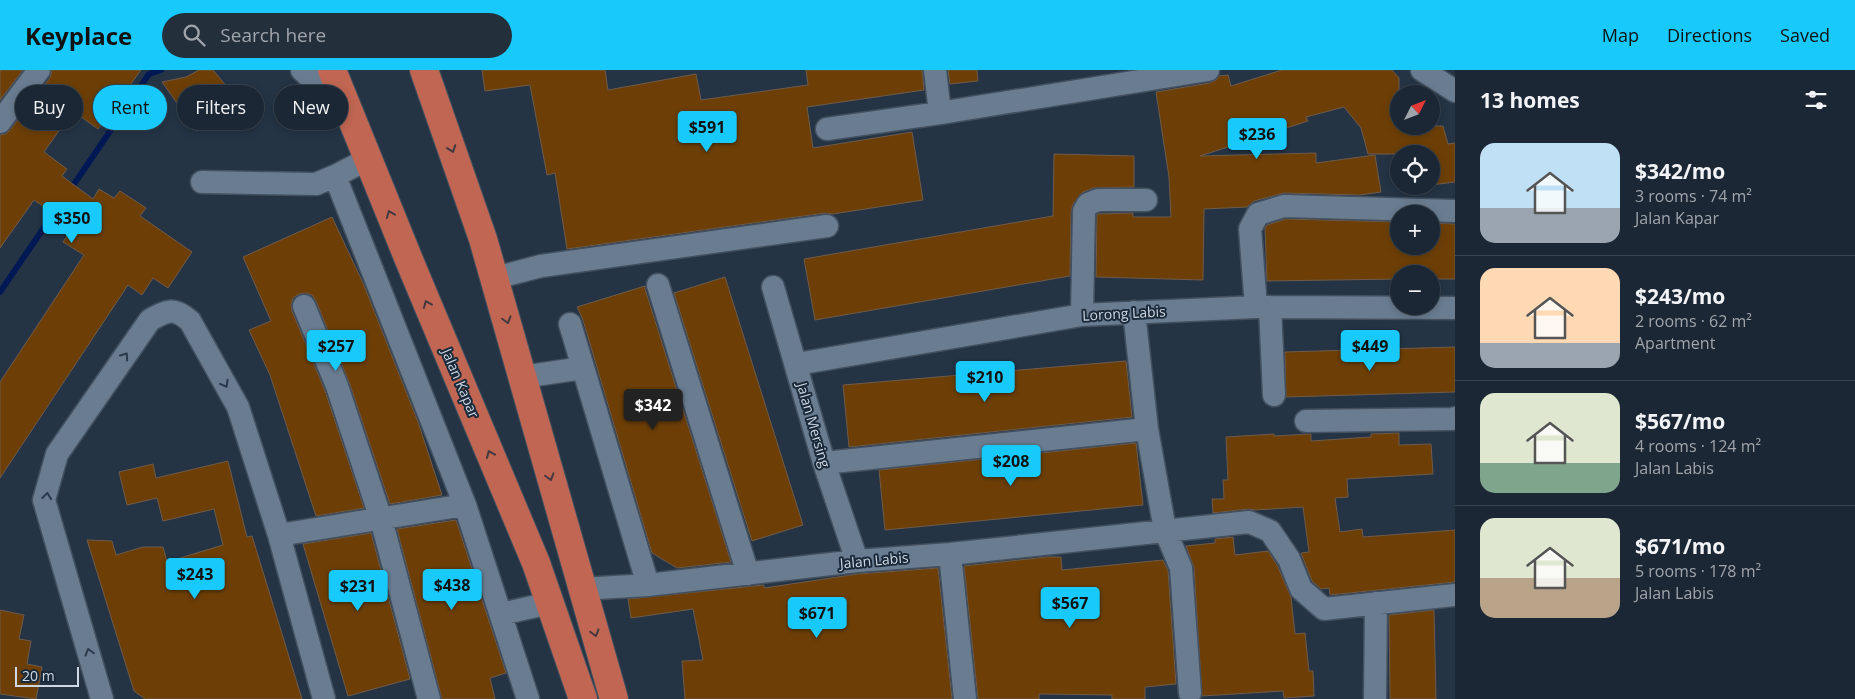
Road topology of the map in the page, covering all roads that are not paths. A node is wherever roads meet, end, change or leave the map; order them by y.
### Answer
1 (38, 70) edge
2 (302, 70) edge
3 (332, 70) edge
4 (424, 70) edge
5 (935, 70) edge
6 (1208, 70) edge
7 (1422, 70) edge
8 (323, 85) edge
9 (338, 85) edge
10 (1455, 91) edge
11 (348, 110) edge
12 (940, 114) junction
13 (0, 122) edge
14 (827, 129) dead end
15 (368, 159) junction
16 (336, 176) junction
17 (202, 182) dead end
18 (1146, 200) dead end
19 (1455, 212) edge
20 (827, 226) dead end
21 (495, 278) junction
22 (658, 285) dead end
23 (774, 287) dead end
24 (304, 306) dead end
25 (1263, 307) junction
26 (1455, 308) edge
27 (1134, 312) junction
28 (1082, 315) junction
29 (570, 324) dead end
30 (797, 364) junction
31 (583, 368) junction
32 (522, 377) junction
33 (1274, 395) dead end
34 (1455, 418) edge
35 (1306, 421) dead end
36 (1147, 429) junction
37 (824, 462) junction
38 (465, 505) junction
39 (381, 519) junction
40 (1165, 530) junction
41 (279, 535) junction
42 (950, 554) junction
43 (857, 561) junction
44 (748, 574) junction
45 (648, 585) junction
46 (582, 589) junction
47 (1455, 595) edge
48 (550, 603) junction
49 (1376, 603) junction
50 (501, 614) junction
51 (1190, 693) dead end
52 (102, 699) edge
53 (324, 699) edge
54 (429, 699) edge
55 (528, 699) edge
56 (583, 699) edge
57 (614, 699) edge
58 (965, 699) edge
59 (1375, 699) edge

1 - 13 street
2 - 8 street
3 - 9 highway, Jalan Kapar
4 -> 21 highway
5 - 12 street
6 - 12 street
7 - 10 street
11 - 15 highway, Jalan Kapar
12 - 14 street
15 - 16 street
48 -> 15 highway, Jalan Kapar
16 - 17 street
16 - 38 street
18 - 28 street
19 - 25 street
20 - 21 street
21 -> 32 highway
22 - 44 street
23 - 30 street, Jalan Mersing
24 - 39 street
25 - 26 street, Lorong Labis
25 - 27 street, Lorong Labis
25 - 33 street
27 - 28 street, Lorong Labis
27 - 36 street
28 - 30 street, Lorong Labis
29 - 31 street
30 - 37 street, Jalan Mersing
31 - 32 street
31 - 45 street
32 -> 46 highway
34 - 35 street
36 - 37 street
36 - 40 street
37 - 43 street, Jalan Mersing
38 - 39 street
38 - 50 street
39 - 41 street
39 - 54 street
40 - 42 street, Jalan Labis
40 - 49 street, Jalan Labis
40 - 51 street
52 -> 41 street
41 - 53 street
42 - 43 street, Jalan Labis
42 - 58 street
43 - 44 street, Jalan Labis
44 - 45 street, Jalan Labis
45 - 46 street, Jalan Labis
46 -> 57 highway
47 - 49 street, Jalan Labis
48 - 50 street
48 - 56 highway, Jalan Kapar
49 - 59 street
50 - 55 street

